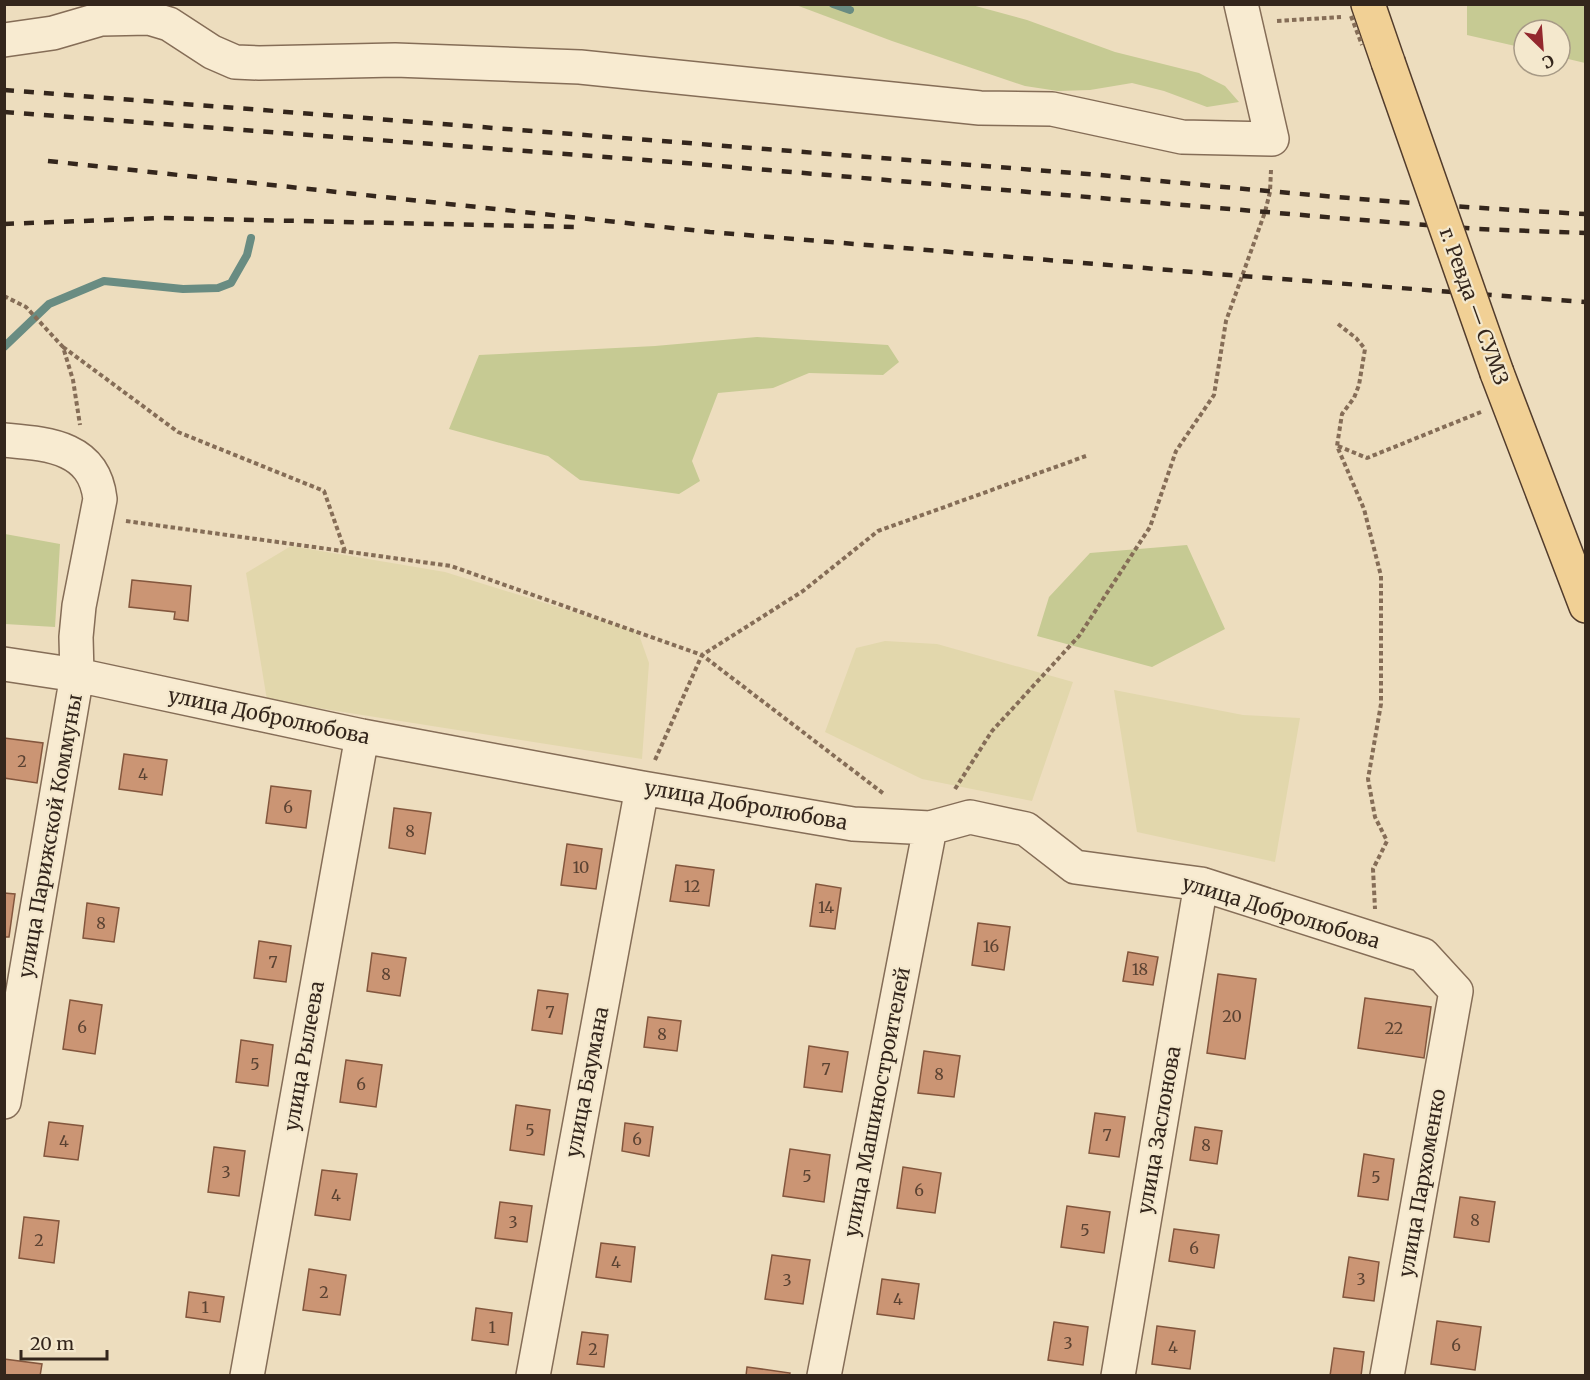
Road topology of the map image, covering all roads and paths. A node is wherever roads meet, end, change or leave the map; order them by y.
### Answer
1 (1360, 10) edge
2 (1244, 14) edge
3 (4, 40) edge
4 (1272, 139) junction
5 (4, 296) edge
6 (1338, 324) dead end
7 (63, 348) junction
8 (1483, 411) dead end
9 (4, 440) edge
10 (1338, 446) junction
11 (1086, 456) dead end
12 (86, 464) junction
13 (97, 517) junction
14 (345, 551) junction
15 (1586, 606) edge
16 (702, 655) junction
17 (4, 664) edge
18 (77, 675) junction
19 (362, 736) junction
20 (642, 788) junction
21 (954, 789) dead end
22 (892, 800) dead end
23 (930, 828) junction
24 (1201, 884) junction
25 (1376, 940) junction
26 (1456, 991) joint
27 (4, 1102) edge
28 (246, 1376) edge
29 (533, 1376) edge
30 (824, 1376) edge
31 (1118, 1376) edge
32 (1387, 1376) edge

1 - 2 path
1 - 15 main road, г. Ревда — СУМЗ, bridge
2 - 4 street
3 - 4 street
4 - 21 path
5 - 7 path
6 - 10 path
7 - 12 path
7 - 14 path
8 - 10 path
9 - 12 street
10 - 25 path
11 - 16 path
12 - 13 street, улица Парижской Коммуны
13 - 14 path
13 - 18 street, улица Парижской Коммуны
14 - 16 path
16 - 20 path
16 - 22 path
17 - 18 street, улица Добролюбова
18 - 19 street, улица Добролюбова
18 - 27 street, улица Парижской Коммуны
19 - 20 street, улица Добролюбова
19 - 28 street, улица Рылеева
20 - 23 street, улица Добролюбова
20 - 29 street, улица Баумана
23 - 24 street, улица Добролюбова
23 - 30 street, улица Машиностроителей
24 - 25 street, улица Добролюбова
24 - 31 street, улица Заслонова
25 - 26 street, улица Добролюбова
26 - 32 street, улица Пархоменко

